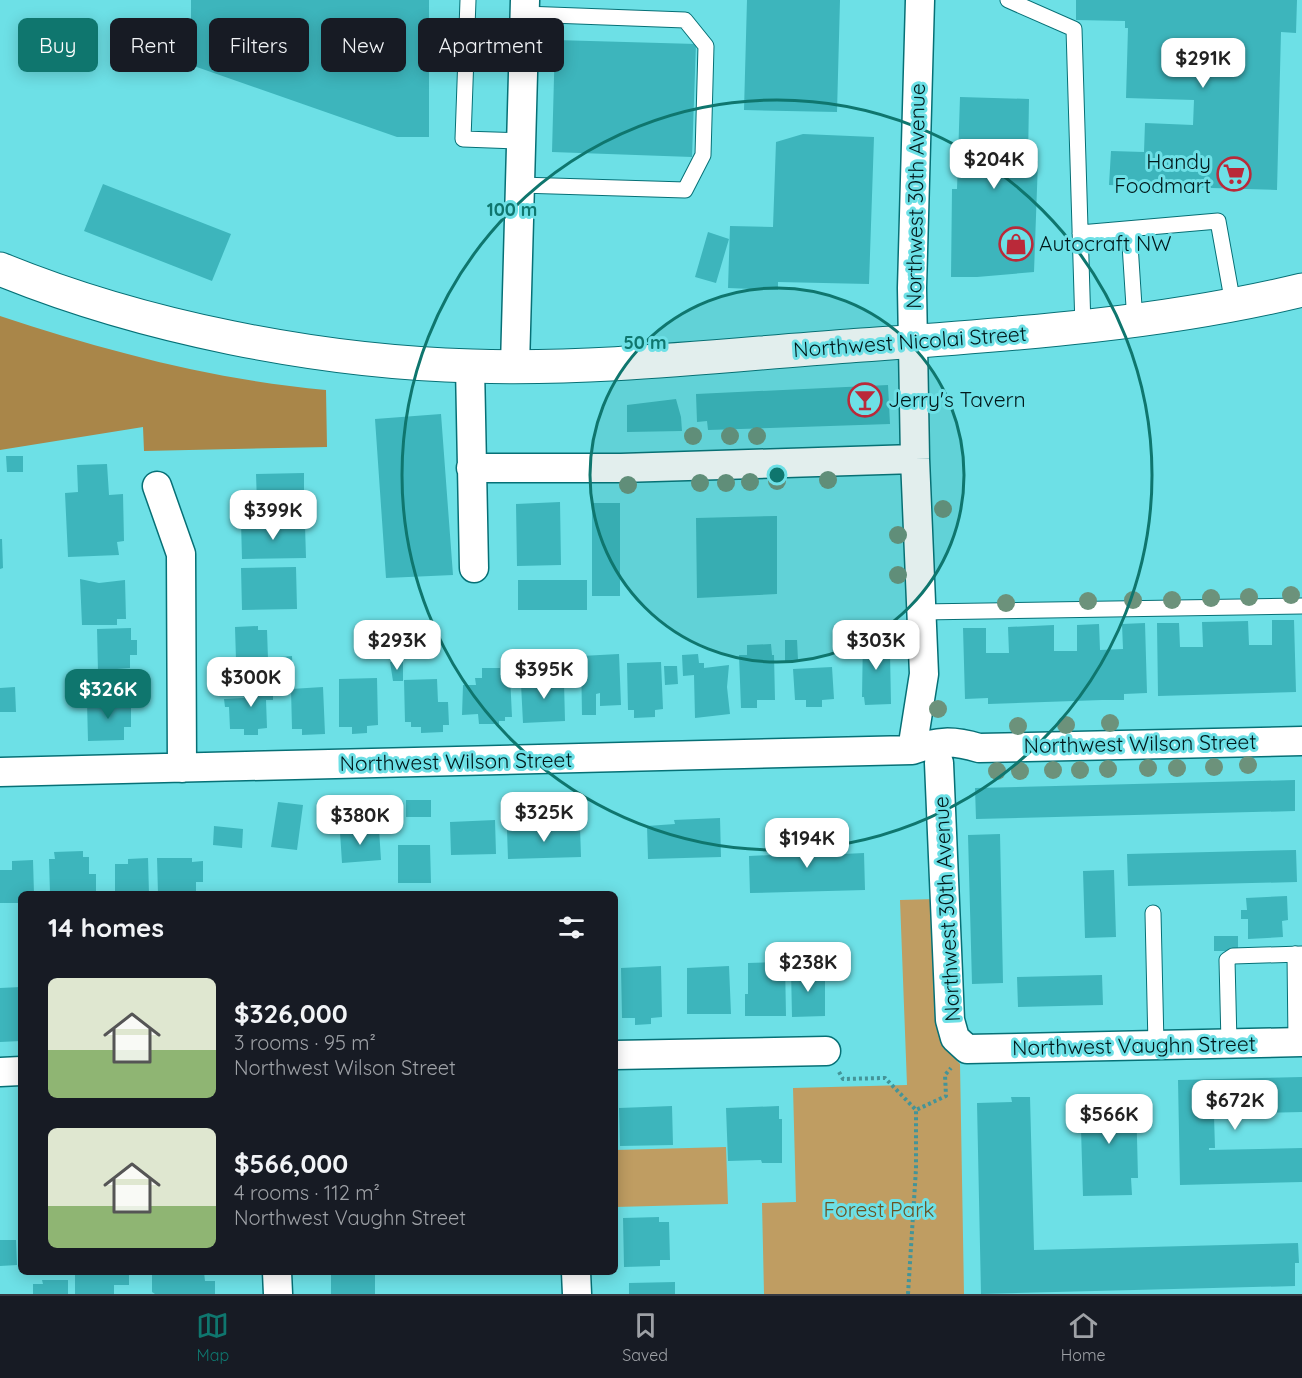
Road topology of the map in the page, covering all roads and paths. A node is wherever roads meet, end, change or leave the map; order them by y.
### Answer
1 (468, 0) edge
2 (920, 0) edge
3 (1008, 0) edge
4 (525, 7) edge
5 (521, 141) junction
6 (519, 185) junction
7 (1129, 229) junction
8 (1080, 233) junction
9 (0, 269) edge
10 (1302, 290) edge
11 (1233, 304) junction
12 (1135, 321) junction
13 (1083, 327) junction
14 (915, 342) junction
15 (470, 366) junction
16 (514, 366) junction
17 (915, 459) junction
18 (471, 468) junction
19 (157, 486) dead end
20 (474, 568) dead end
21 (1302, 606) edge
22 (921, 612) junction
23 (1302, 741) edge
24 (979, 748) junction
25 (912, 750) junction
26 (939, 763) junction
27 (182, 768) junction
28 (0, 772) edge
29 (1153, 913) dead end
30 (1299, 954) edge
31 (1299, 1042) edge
32 (1229, 1044) junction
33 (1156, 1045) junction
34 (967, 1049) junction
35 (826, 1051) joint
36 (618, 1055) edge
37 (18, 1071) edge
38 (0, 1072) edge
39 (916, 1110) junction
40 (277, 1275) edge
41 (576, 1275) edge
42 (278, 1294) edge
43 (577, 1294) edge
44 (908, 1294) edge

1 - 5 lane
2 - 14 street, Northwest 30th Avenue
3 - 8 lane
4 - 5 street
4 - 6 lane
5 - 6 street
6 - 16 street
7 - 8 lane
7 - 11 lane
7 - 12 lane
8 - 13 lane
9 - 15 main road, Northwest Nicolai Street
10 - 11 main road, Northwest Nicolai Street
11 - 12 main road, Northwest Nicolai Street
12 - 13 main road, Northwest Nicolai Street
13 - 14 main road, Northwest Nicolai Street
14 - 16 main road, Northwest Nicolai Street
14 - 17 street, Northwest 30th Avenue
15 - 16 main road, Northwest Nicolai Street
15 - 18 street
17 - 18 street
17 - 22 street, Northwest 30th Avenue
18 - 20 street
19 - 27 street
21 - 22 lane
22 - 25 street, Northwest 30th Avenue
23 - 24 street, Northwest Wilson Street
24 - 25 street, Northwest Wilson Street
24 - 26 street, Northwest Wilson Street
25 - 26 street, Northwest Wilson Street
25 - 27 street, Northwest Wilson Street
26 - 34 street, Northwest 30th Avenue
27 - 28 street, Northwest Wilson Street
29 - 33 lane
30 - 31 lane
30 - 32 lane
31 - 32 street, Northwest Vaughn Street
32 - 33 street, Northwest Vaughn Street
33 - 34 street, Northwest Vaughn Street
34 - 39 path
35 - 36 street
35 - 39 path
37 - 38 street
39 - 44 path
40 - 42 street
41 - 43 street

